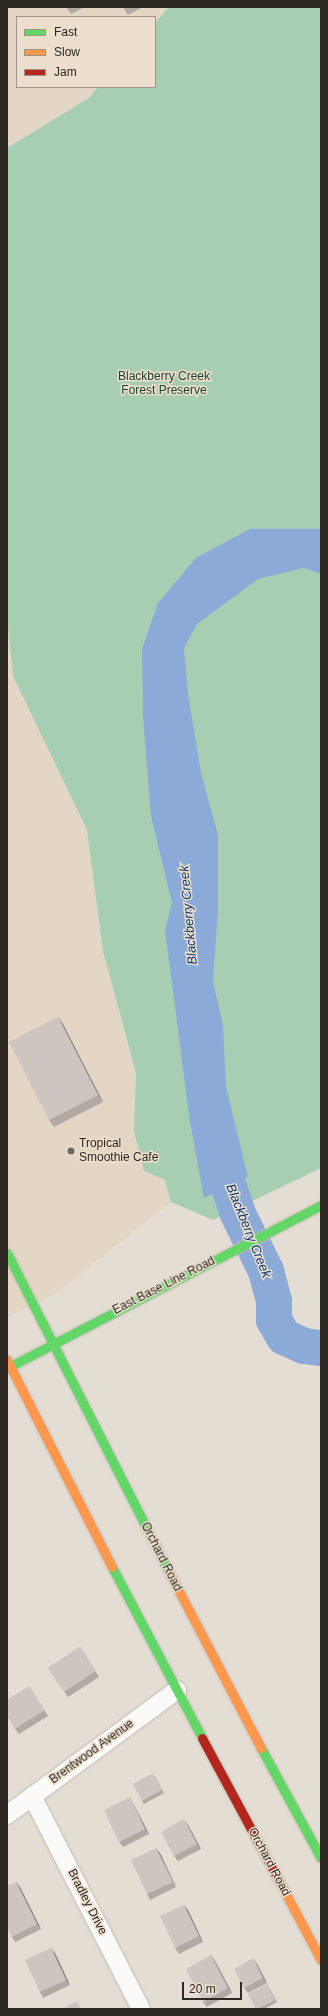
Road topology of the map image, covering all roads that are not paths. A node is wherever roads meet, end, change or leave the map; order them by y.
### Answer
1 (321, 1205) edge
2 (7, 1253) edge
3 (54, 1344) junction
4 (8, 1365) edge
5 (177, 1690) junction
6 (32, 1796) junction
7 (7, 1815) edge
8 (321, 1858) edge
9 (321, 1960) edge
10 (141, 2009) edge

1 - 3 main road, East Base Line Road
2 - 3 main road, Orchard Road
3 - 4 main road, East Base Line Road
3 - 8 main road, Orchard Road
4 - 5 main road, Orchard Road
5 - 6 street, Brentwood Avenue
5 - 9 main road, Orchard Road
6 - 7 street, Brentwood Avenue
6 - 10 street, Bradley Drive

